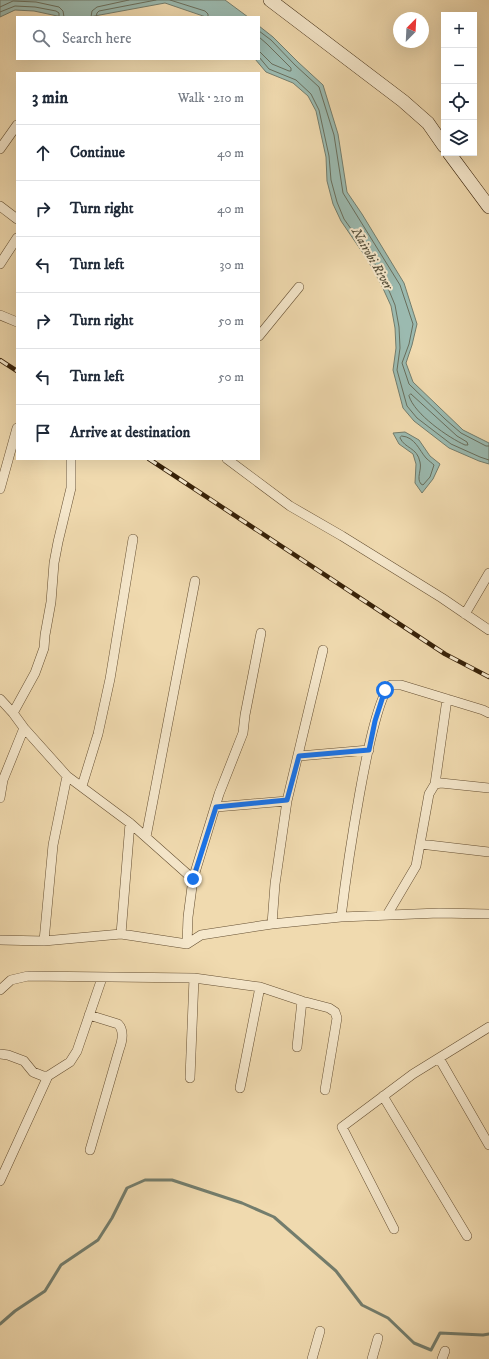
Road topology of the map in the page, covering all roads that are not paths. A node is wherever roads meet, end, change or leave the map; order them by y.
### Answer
1 (270, 0) edge
2 (16, 126) edge
3 (441, 142) edge
4 (0, 149) edge
5 (452, 156) edge
6 (0, 206) edge
7 (489, 207) edge
8 (16, 218) edge
9 (16, 240) edge
10 (0, 264) edge
11 (299, 287) dead end
12 (0, 315) edge
13 (16, 322) edge
14 (260, 335) edge
15 (16, 432) edge
16 (71, 460) edge
17 (228, 460) edge
18 (0, 489) edge
19 (133, 539) dead end
20 (489, 573) edge
21 (195, 581) dead end
22 (465, 614) junction
23 (489, 630) edge
24 (261, 632) dead end
25 (323, 650) dead end
26 (0, 699) edge
27 (448, 699) junction
28 (13, 713) junction
29 (489, 713) edge
30 (24, 728) junction
31 (369, 750) junction
32 (299, 756) junction
33 (67, 776) junction
34 (435, 784) junction
35 (82, 786) junction
36 (489, 788) edge
37 (0, 798) edge
38 (287, 800) junction
39 (216, 807) junction
40 (130, 823) junction
41 (146, 838) junction
42 (420, 844) junction
43 (489, 852) edge
44 (193, 879) junction
45 (489, 914) edge
46 (387, 915) junction
47 (341, 918) junction
48 (272, 924) junction
49 (121, 934) junction
50 (0, 940) edge
51 (44, 941) junction
52 (187, 944) junction
53 (102, 978) junction
54 (194, 978) junction
55 (260, 987) junction
56 (0, 990) edge
57 (302, 1001) junction
58 (89, 1015) junction
59 (489, 1027) edge
60 (297, 1047) dead end
61 (0, 1054) edge
62 (439, 1058) junction
63 (48, 1076) junction
64 (190, 1078) dead end
65 (240, 1088) dead end
66 (325, 1090) dead end
67 (383, 1096) junction
68 (489, 1145) edge
69 (90, 1150) dead end
70 (0, 1181) edge
71 (394, 1229) dead end
72 (467, 1236) dead end
73 (320, 1331) dead end
74 (378, 1338) dead end
75 (312, 1359) edge
76 (372, 1359) edge

1 - 3 street
2 - 4 street
5 - 7 street
6 - 8 street
9 - 10 street
11 - 14 street
12 - 13 street
15 - 18 street
16 - 28 street
17 - 22 street
19 - 35 street
20 - 22 street
21 - 41 street
22 - 23 street
24 - 39 street
25 - 32 street
26 - 28 street
27 - 29 street
27 - 31 street
27 - 34 street
28 - 30 street
30 - 33 street
30 - 37 street
31 - 32 street
31 - 47 street
32 - 38 street
33 - 35 street
33 - 51 street
34 - 36 street
34 - 42 street
35 - 40 street
38 - 39 street
38 - 48 street
39 - 44 street
40 - 41 street
40 - 49 street
41 - 44 street
42 - 43 street
42 - 46 street
44 - 52 street
45 - 46 street
46 - 47 street
47 - 48 street
48 - 52 street
49 - 51 street
49 - 52 street
50 - 51 street
53 - 54 street
53 - 56 street
53 - 58 street
54 - 55 street
54 - 64 street
55 - 57 street
55 - 65 street
57 - 60 street
57 - 66 street
58 - 63 street
58 - 69 street
59 - 62 street
61 - 63 street
62 - 67 street
62 - 68 street
63 - 70 street
67 - 71 street
67 - 72 street
73 - 75 street
74 - 76 street

